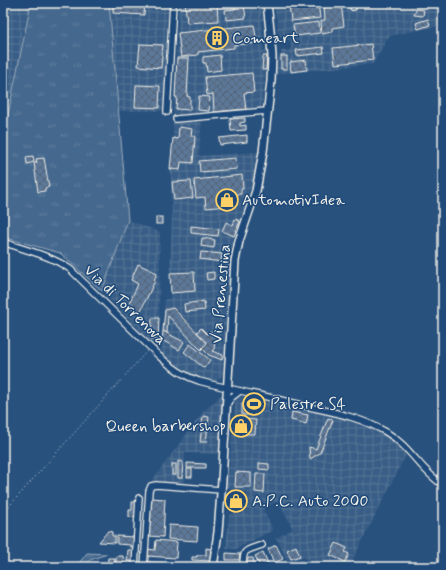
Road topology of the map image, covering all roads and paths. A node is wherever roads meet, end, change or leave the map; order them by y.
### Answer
1 (173, 3) edge
2 (267, 3) edge
3 (267, 111) junction
4 (167, 112) dead end
5 (176, 119) dead end
6 (3, 242) edge
7 (150, 347) junction
8 (227, 388) junction
9 (240, 391) junction
10 (226, 405) junction
11 (443, 485) edge
12 (221, 490) junction
13 (139, 498) dead end
14 (3, 513) edge
15 (262, 545) dead end
16 (136, 550) junction
17 (145, 551) junction
18 (135, 567) edge
19 (144, 567) edge
20 (213, 567) edge
21 (243, 567) edge
22 (297, 567) edge
23 (304, 567) edge

1 - 4 street
2 - 3 main road, Via Prenestina
3 - 5 street
3 - 8 main road, Via Prenestina
6 - 7 street, Via di Torrenova
7 - 8 street, Via di Torrenova
7 - 14 path
8 - 9 street, Via di Torrenova
8 - 10 main road, Via Prenestina
9 - 10 street
9 - 11 street, Via di Torrenova
10 - 12 main road, Via Prenestina
12 - 17 street
12 - 20 main road, Via Prenestina
13 - 16 street
15 - 21 street
16 - 17 street
16 - 18 street
17 - 19 street
22 - 23 street

